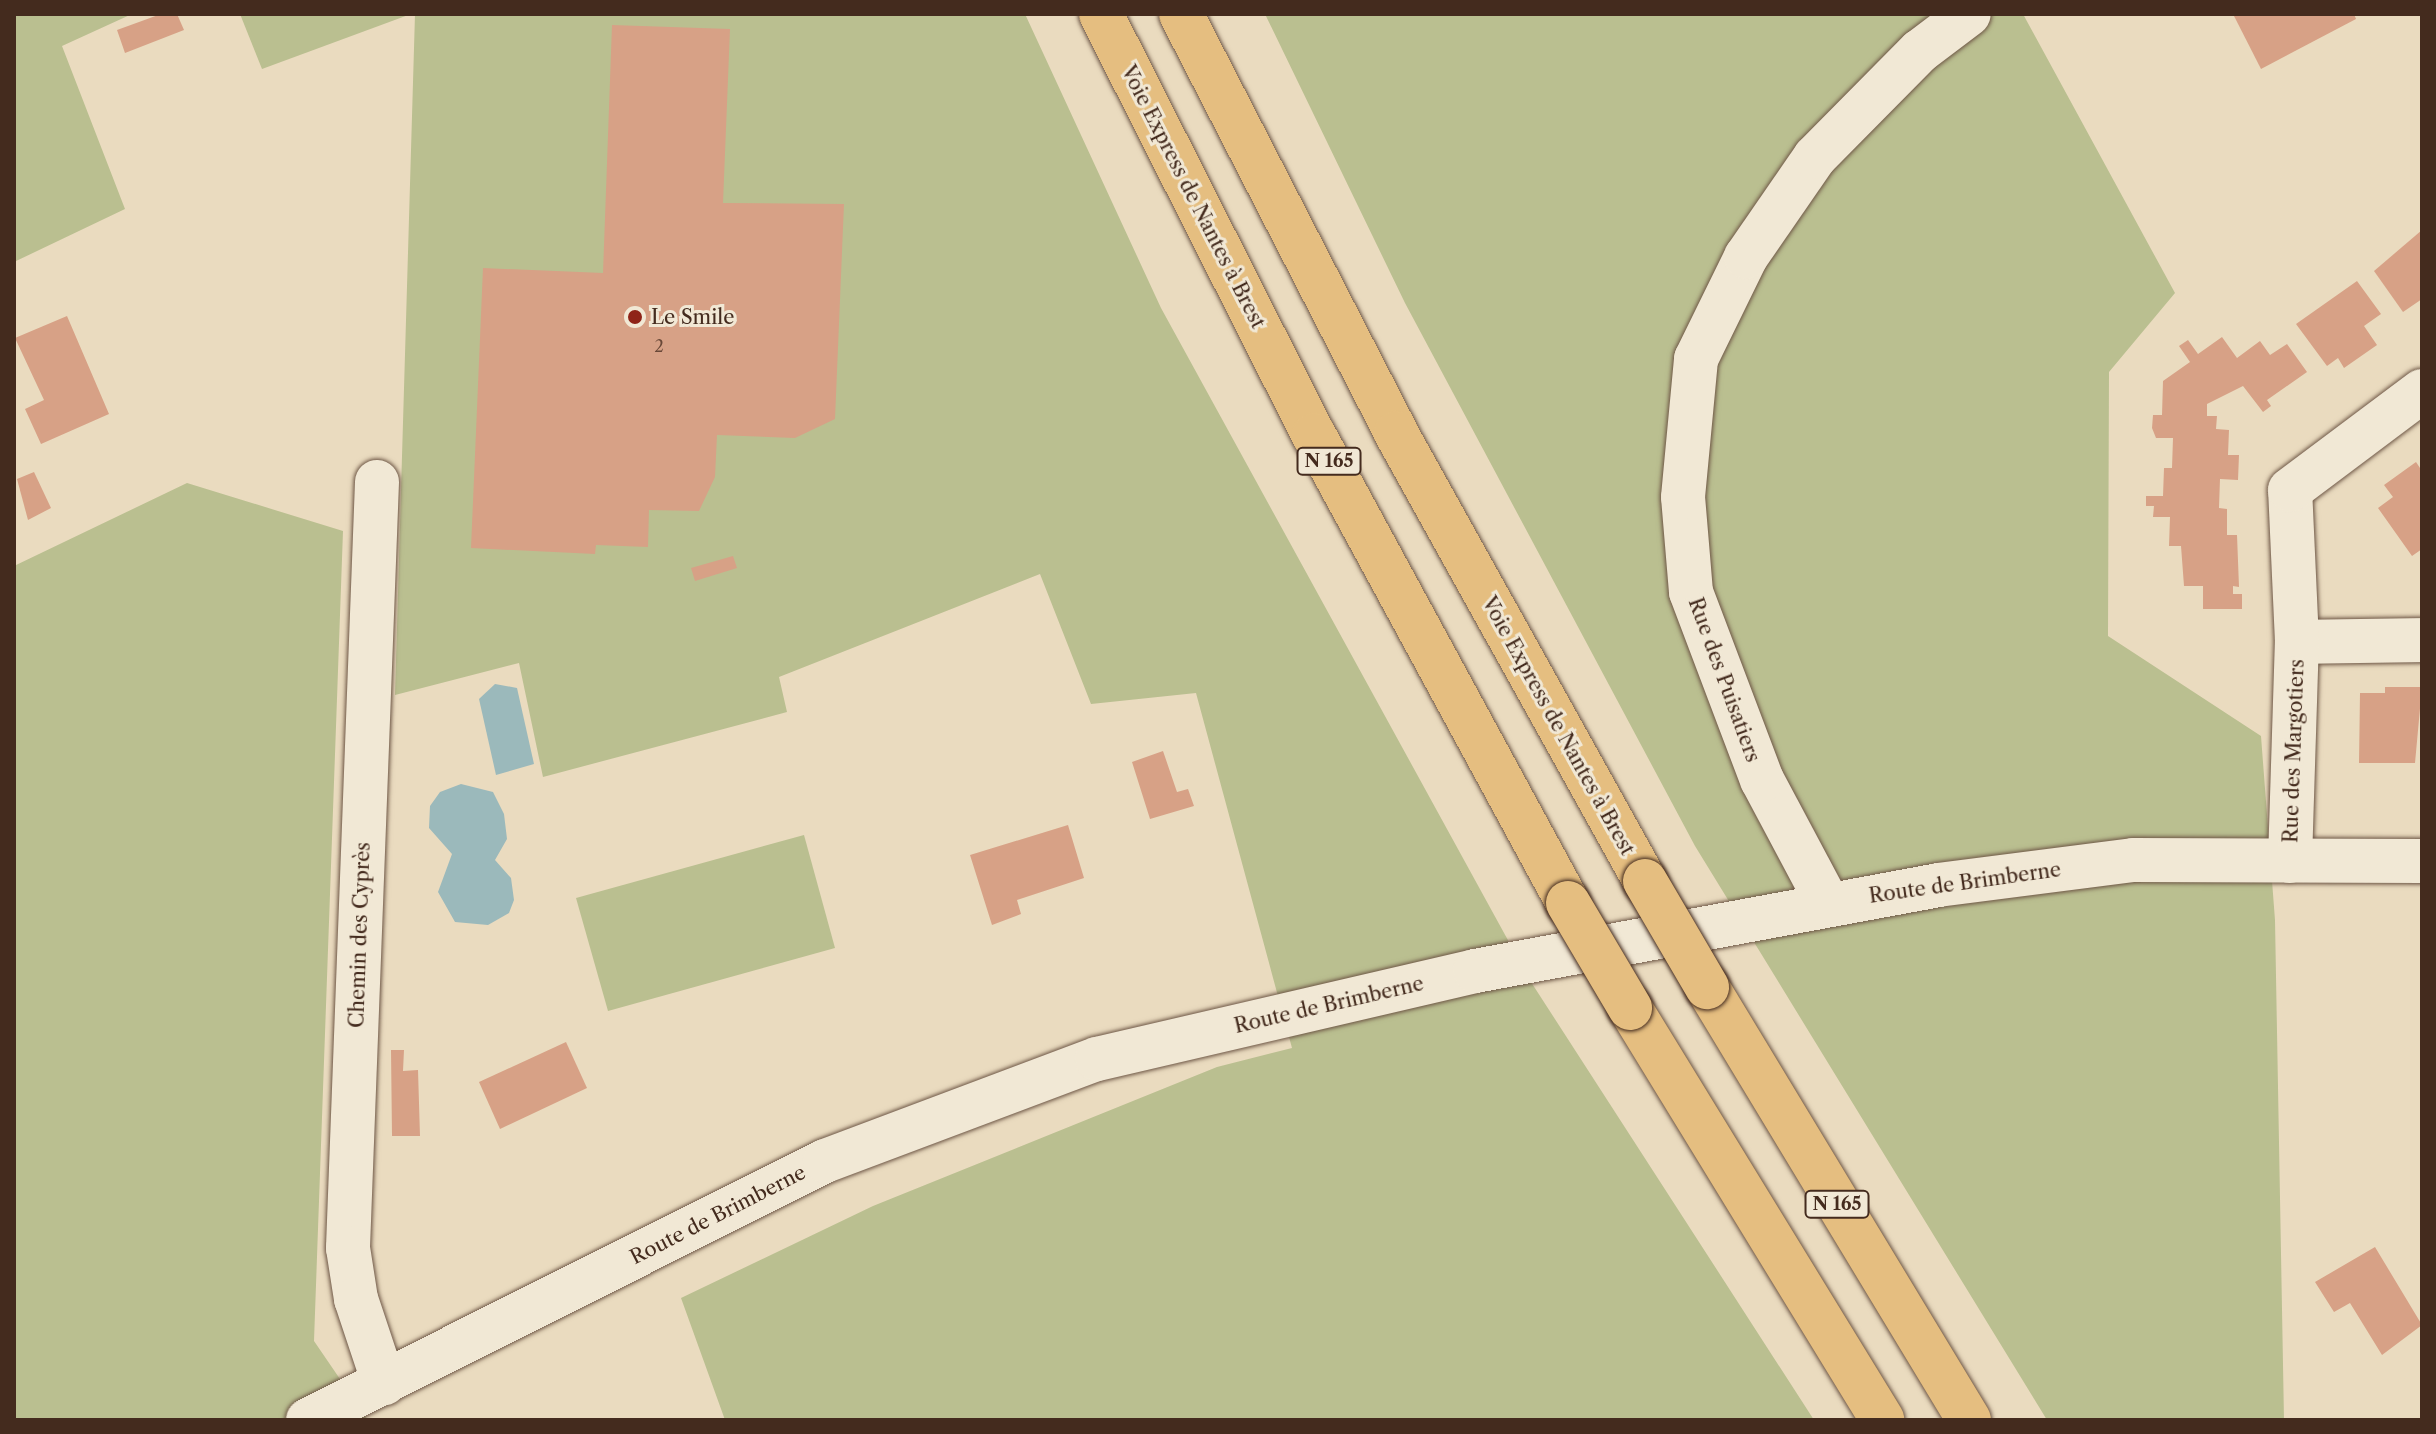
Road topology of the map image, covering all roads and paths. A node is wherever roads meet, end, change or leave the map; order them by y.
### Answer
1 (1101, 14) edge
2 (1181, 14) edge
3 (1969, 14) edge
4 (2422, 391) edge
5 (377, 482) dead end
6 (2422, 640) edge
7 (2297, 642) junction
8 (2290, 861) junction
9 (2422, 861) edge
10 (1827, 902) junction
11 (384, 1383) junction
12 (308, 1420) edge
13 (1882, 1420) edge
14 (1969, 1420) edge

1 - 13 highway, Voie Express de Nantes à Brest / N 165, bridge
2 - 14 highway, Voie Express de Nantes à Brest / N 165, bridge
3 - 10 street, Rue des Puisatiers
4 - 7 street, Rue des Margotiers
5 - 11 street, Chemin des Cyprès
6 - 7 street, Rue des Margotiers
7 - 8 street, Rue des Margotiers
8 - 9 street, Route de Brimberne
8 - 10 street, Route de Brimberne
10 - 11 street, Route de Brimberne
11 - 12 street, Route de Brimberne

